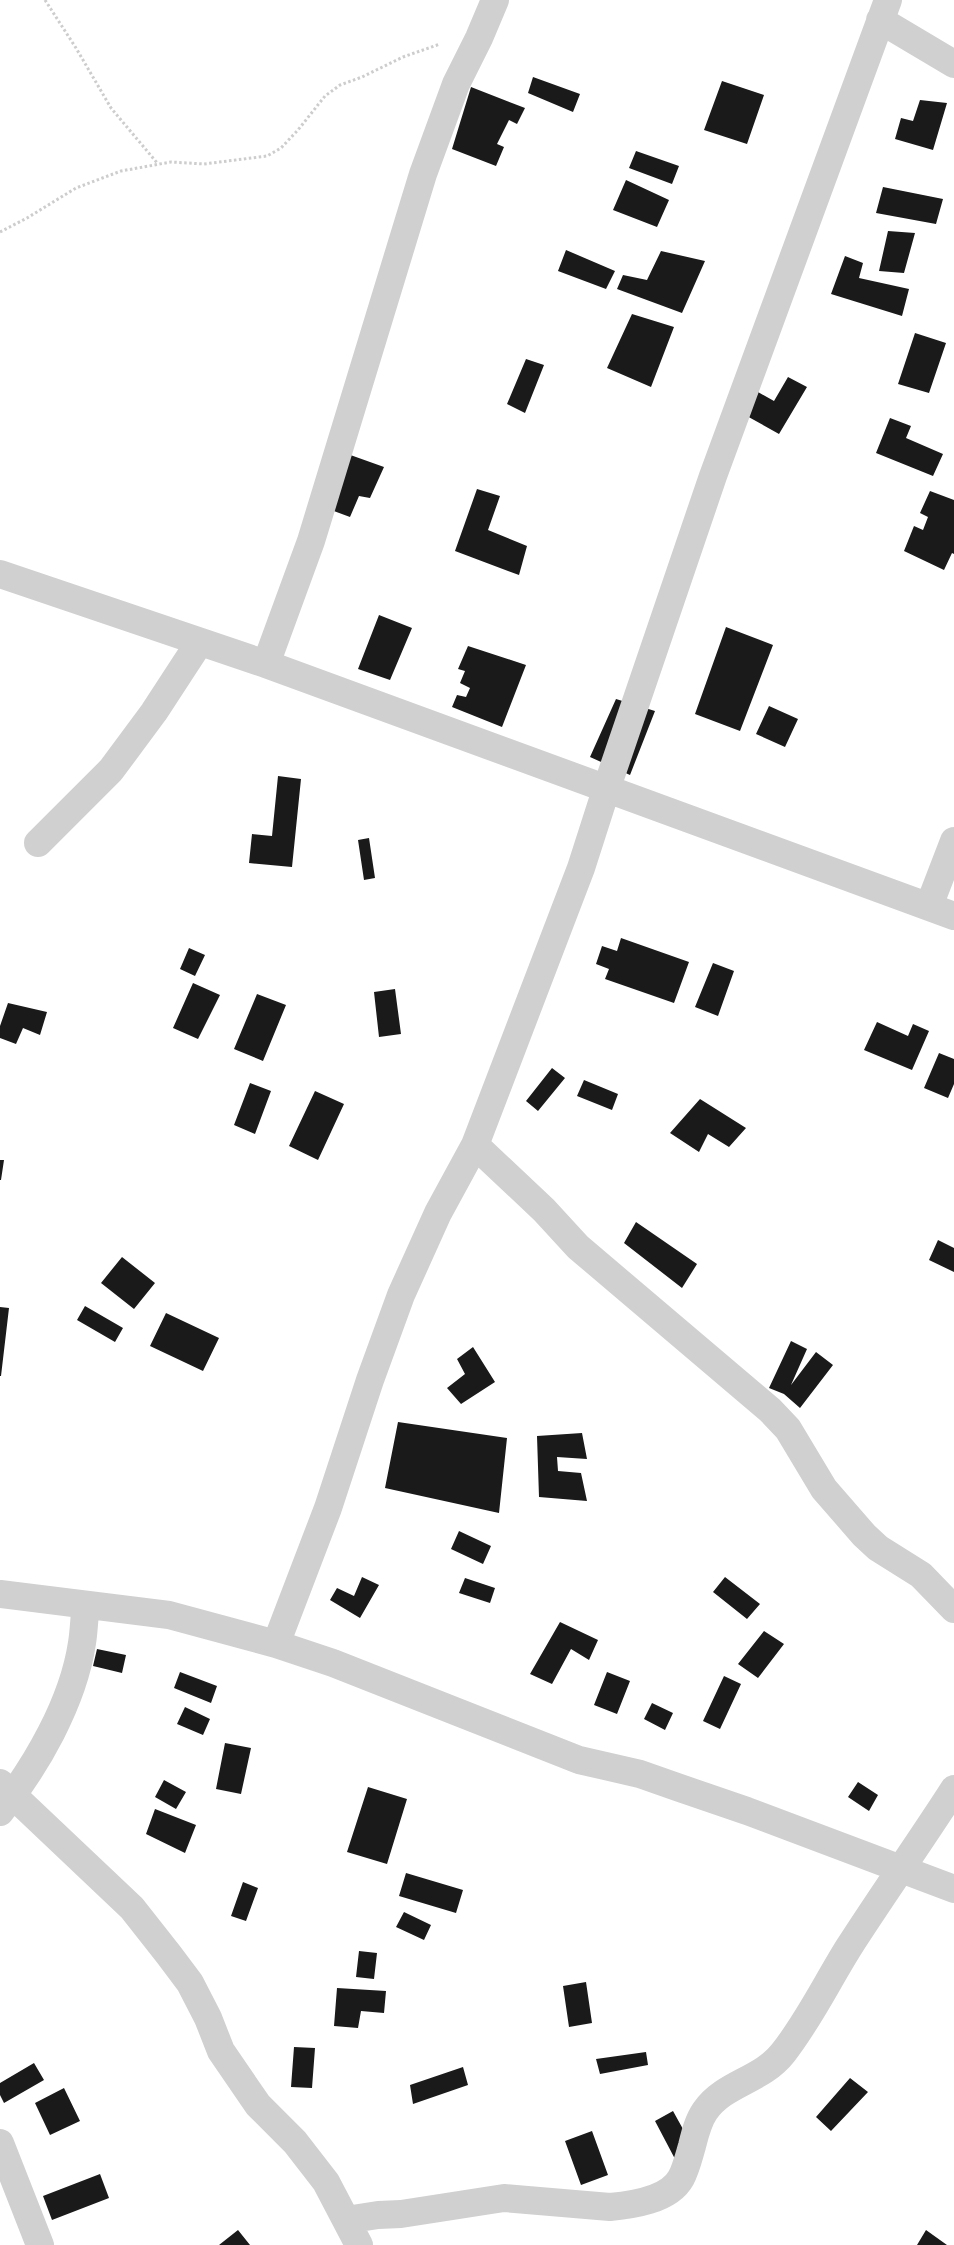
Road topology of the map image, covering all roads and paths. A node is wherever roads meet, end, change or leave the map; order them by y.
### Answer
1 (45, 0) edge
2 (495, 0) edge
3 (884, 10) edge
4 (479, 38) junction
5 (954, 64) edge
6 (158, 164) junction
7 (0, 232) edge
8 (0, 574) edge
9 (199, 643) junction
10 (266, 664) junction
11 (607, 787) junction
12 (954, 841) edge
13 (38, 843) dead end
14 (929, 906) junction
15 (954, 916) edge
16 (475, 1145) junction
17 (0, 1594) edge
18 (86, 1605) junction
19 (954, 1609) edge
20 (276, 1644) junction
21 (954, 1789) edge
22 (4, 1797) edge
23 (902, 1869) junction
24 (954, 1888) edge
25 (0, 2144) edge
26 (346, 2220) junction
27 (40, 2245) edge
28 (359, 2245) edge

1 - 6 path
2 - 4 street
3 - 5 street
3 - 11 street
4 - 6 path
4 - 10 street
6 - 7 path
8 - 9 street
9 - 10 street
9 - 13 street
10 - 11 street
11 - 14 street
11 - 16 street
12 - 14 street
14 - 15 street
16 - 19 street
16 - 20 street
17 - 18 street
18 - 20 street
18 - 22 street
20 - 23 street
21 - 23 street
22 - 26 street
23 - 24 street
23 - 26 street
25 - 27 street
26 - 28 street

